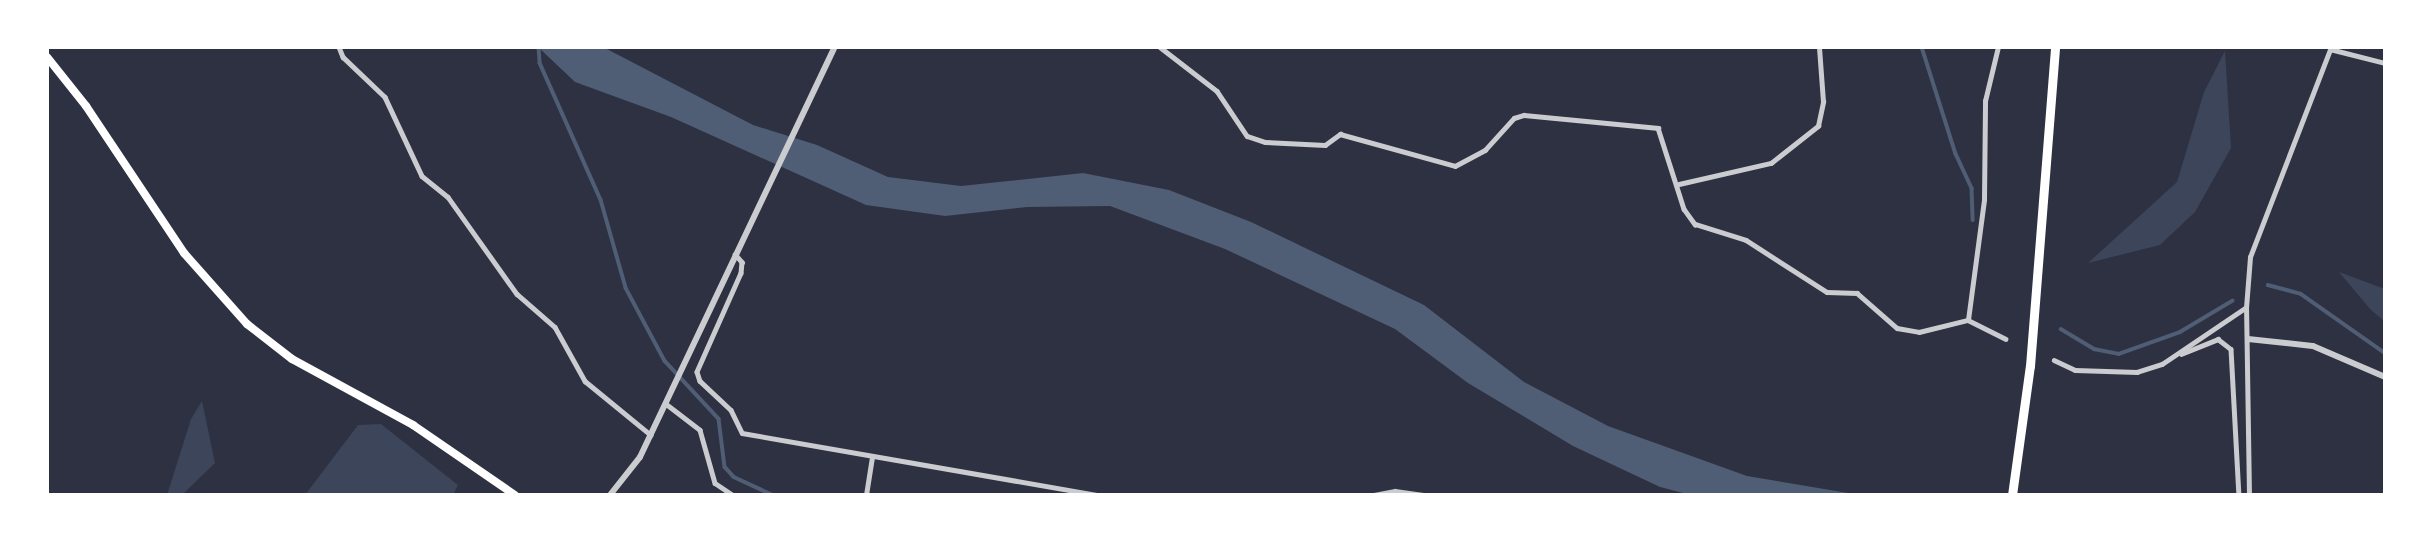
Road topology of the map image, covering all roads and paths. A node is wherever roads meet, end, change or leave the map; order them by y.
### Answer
1 (339, 47) edge
2 (835, 47) edge
3 (1160, 47) edge
4 (1819, 47) edge
5 (1998, 47) edge
6 (2055, 47) edge
7 (2331, 48) edge
8 (47, 57) edge
9 (2385, 63) edge
10 (1679, 184) junction
11 (735, 254) junction
12 (2246, 308) junction
13 (1968, 320) junction
14 (2006, 339) dead end
15 (2248, 339) junction
16 (2176, 356) junction
17 (2054, 360) dead end
18 (2385, 377) edge
19 (665, 401) junction
20 (651, 435) junction
21 (872, 457) junction
22 (2013, 493) edge
23 (515, 495) edge
24 (610, 495) edge
25 (733, 495) edge
26 (866, 495) edge
27 (1098, 495) edge
28 (1374, 495) edge
29 (1425, 495) edge
30 (2239, 495) edge
31 (2249, 495) edge

1 - 20 street
2 - 11 street
3 - 10 street
4 - 10 street
5 - 13 street
6 - 22 highway
7 - 9 street
7 - 12 street
8 - 23 highway
10 - 13 street
11 - 19 street
11 - 21 street
12 - 15 street
12 - 16 street
13 - 14 street
15 - 18 street
15 - 31 street
16 - 17 street
16 - 30 street
19 - 20 street
19 - 25 street
20 - 24 street
21 - 26 street
21 - 27 street
28 - 29 street

